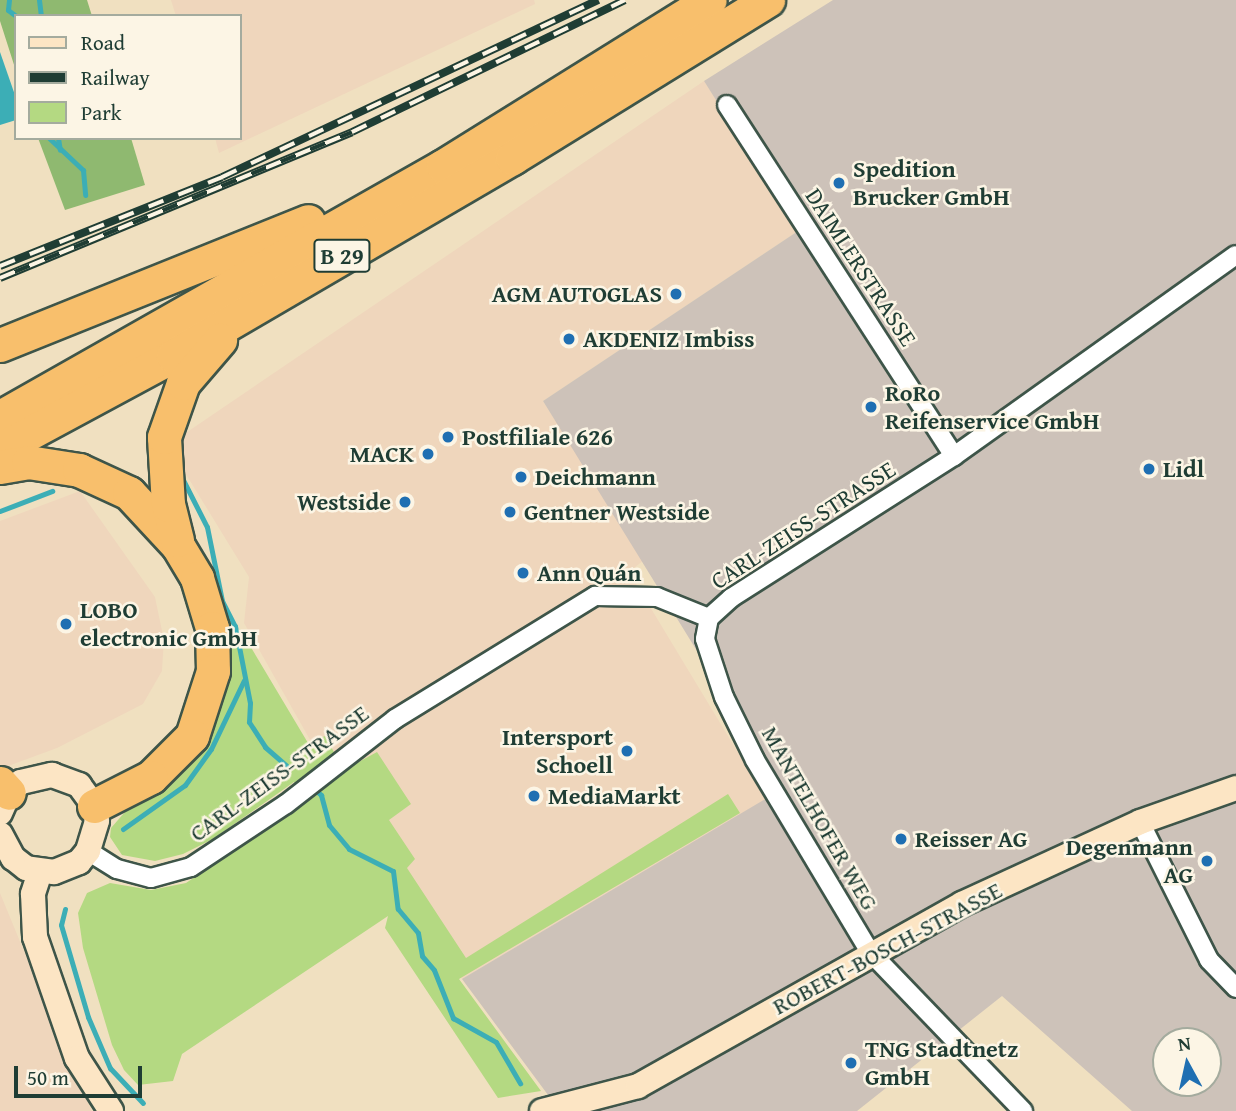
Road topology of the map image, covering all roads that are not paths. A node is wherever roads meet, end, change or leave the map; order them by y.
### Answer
1 (710, 0) edge
2 (768, 0) edge
3 (727, 105) dead end
4 (443, 166) junction
5 (1236, 256) edge
6 (276, 294) junction
7 (0, 345) edge
8 (0, 417) edge
9 (0, 449) edge
10 (954, 457) junction
11 (0, 467) edge
12 (178, 546) junction
13 (709, 618) junction
14 (1236, 788) edge
15 (3, 796) edge
16 (94, 806) junction
17 (1140, 822) junction
18 (0, 834) edge
19 (89, 851) junction
20 (40, 872) junction
21 (870, 952) junction
22 (1236, 988) edge
23 (111, 1111) edge
24 (542, 1111) edge
25 (1023, 1111) edge

1 - 4 highway, B 29
2 - 6 highway, B 29
3 - 10 street, DAIMLERSTRASSE
4 - 7 highway
4 - 8 highway, B 29
5 - 10 street, CARL-ZEISS-STRASSE
6 - 9 highway, B 29
6 - 12 highway
10 - 13 street, CARL-ZEISS-STRASSE
11 - 12 highway
12 - 16 highway
13 - 19 street, CARL-ZEISS-STRASSE
13 - 21 street, MANTELHOFER WEG
14 - 17 street, ROBERT-BOSCH-STRASSE
15 - 16 street
16 - 19 street
17 - 21 street, ROBERT-BOSCH-STRASSE
17 - 22 street
18 - 20 street
19 - 20 street
20 - 23 street
21 - 24 street, ROBERT-BOSCH-STRASSE
21 - 25 street, MANTELHOFER WEG

